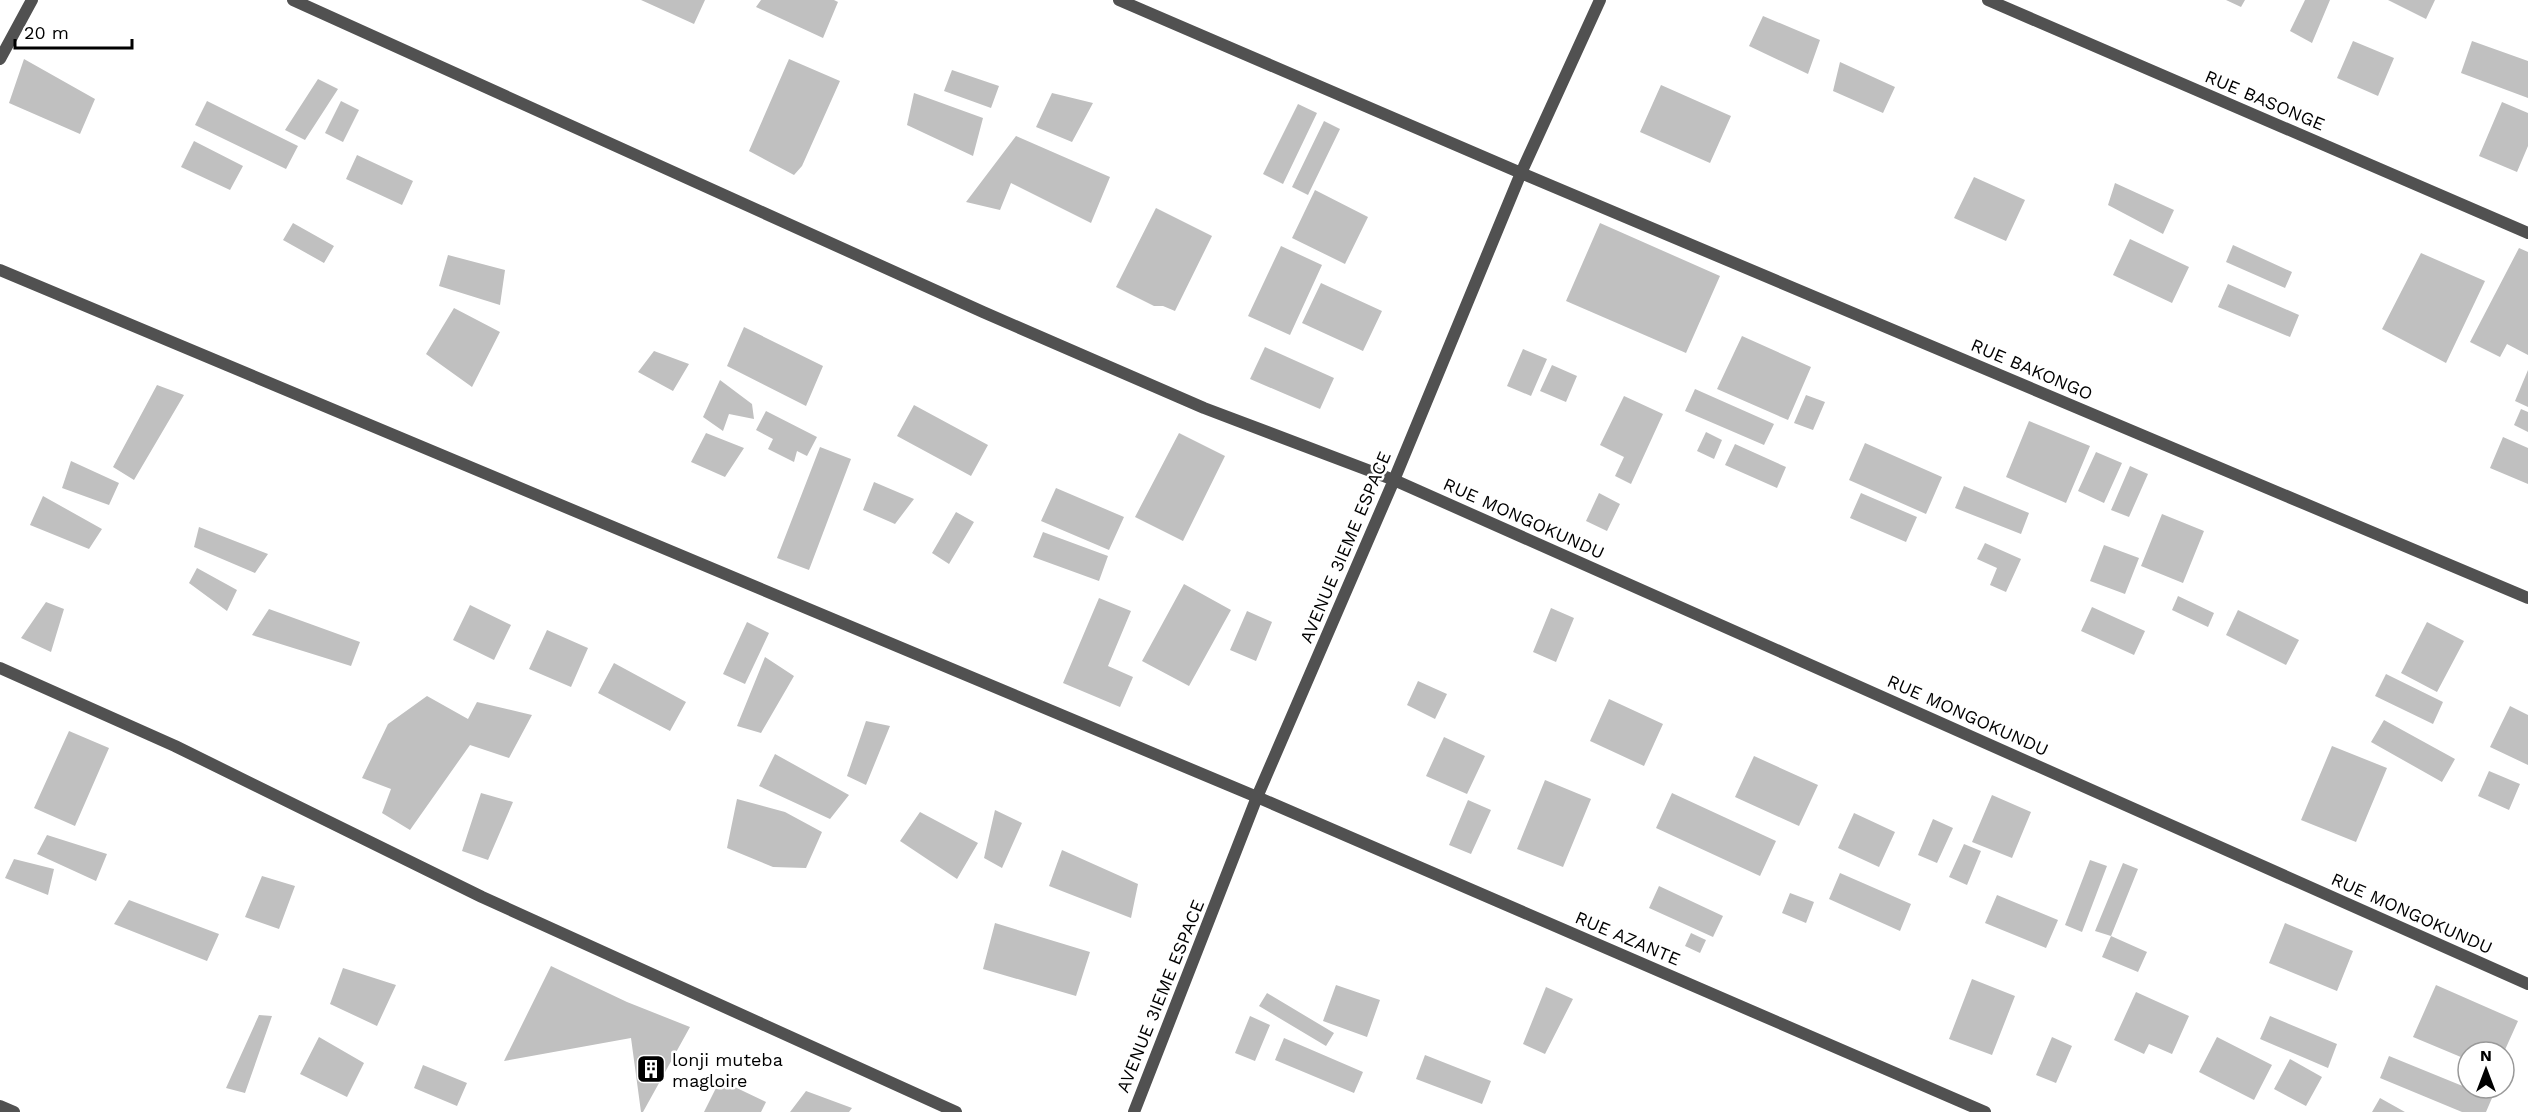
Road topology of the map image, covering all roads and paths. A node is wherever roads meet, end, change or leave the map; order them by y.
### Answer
1 (32, 0) edge
2 (293, 0) edge
3 (1119, 0) edge
4 (1600, 0) edge
5 (1988, 0) edge
6 (0, 59) edge
7 (1521, 173) junction
8 (2528, 233) edge
9 (0, 270) edge
10 (1394, 480) junction
11 (2528, 598) edge
12 (0, 668) edge
13 (1257, 796) junction
14 (2528, 984) edge
15 (0, 1106) edge
16 (14, 1112) edge
17 (956, 1112) edge
18 (1134, 1112) edge
19 (1985, 1112) edge

1 - 6 street
2 - 10 street, RUE MONGOKUNDU
3 - 7 street, RUE BAKONGO
4 - 7 street, AVENUE 3IEME ESPACE
5 - 8 street, RUE BASONGE
7 - 10 street, AVENUE 3IEME ESPACE
7 - 11 street, RUE BAKONGO
9 - 13 street, RUE AZANTE
10 - 13 street, AVENUE 3IEME ESPACE
10 - 14 street, RUE MONGOKUNDU
12 - 17 street
13 - 18 street, AVENUE 3IEME ESPACE
13 - 19 street, RUE AZANTE
15 - 16 street

